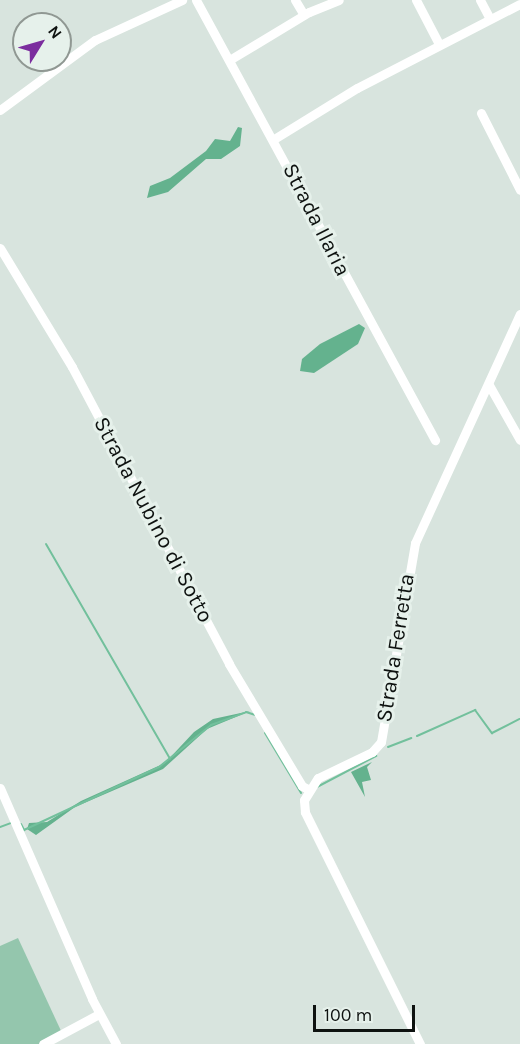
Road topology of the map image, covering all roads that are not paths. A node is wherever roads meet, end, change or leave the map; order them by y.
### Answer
1 (182, 0) edge
2 (196, 0) edge
3 (295, 0) edge
4 (339, 0) edge
5 (416, 0) edge
6 (480, 0) edge
7 (520, 4) edge
8 (304, 15) junction
9 (489, 18) junction
10 (439, 44) junction
11 (231, 59) junction
12 (0, 110) edge
13 (481, 113) dead end
14 (274, 139) junction
15 (520, 190) edge
16 (0, 248) edge
17 (520, 314) edge
18 (489, 385) junction
19 (435, 440) dead end
20 (520, 441) edge
21 (0, 788) edge
22 (308, 789) junction
23 (99, 1014) junction
24 (43, 1044) edge
25 (116, 1044) edge
26 (420, 1044) edge

1 - 12 street
2 - 11 street, Strada Ilaria
3 - 8 street
4 - 8 street
5 - 10 street
6 - 9 street
7 - 9 street
8 - 11 street
9 - 10 street
10 - 14 street
11 - 14 street, Strada Ilaria
13 - 15 street
14 - 19 street, Strada Ilaria
16 - 22 street, Strada Nubino di Sotto
17 - 18 street, Strada Ferretta
18 - 20 street
18 - 22 street, Strada Ferretta
21 - 23 street
22 - 26 street
23 - 24 street
23 - 25 street

